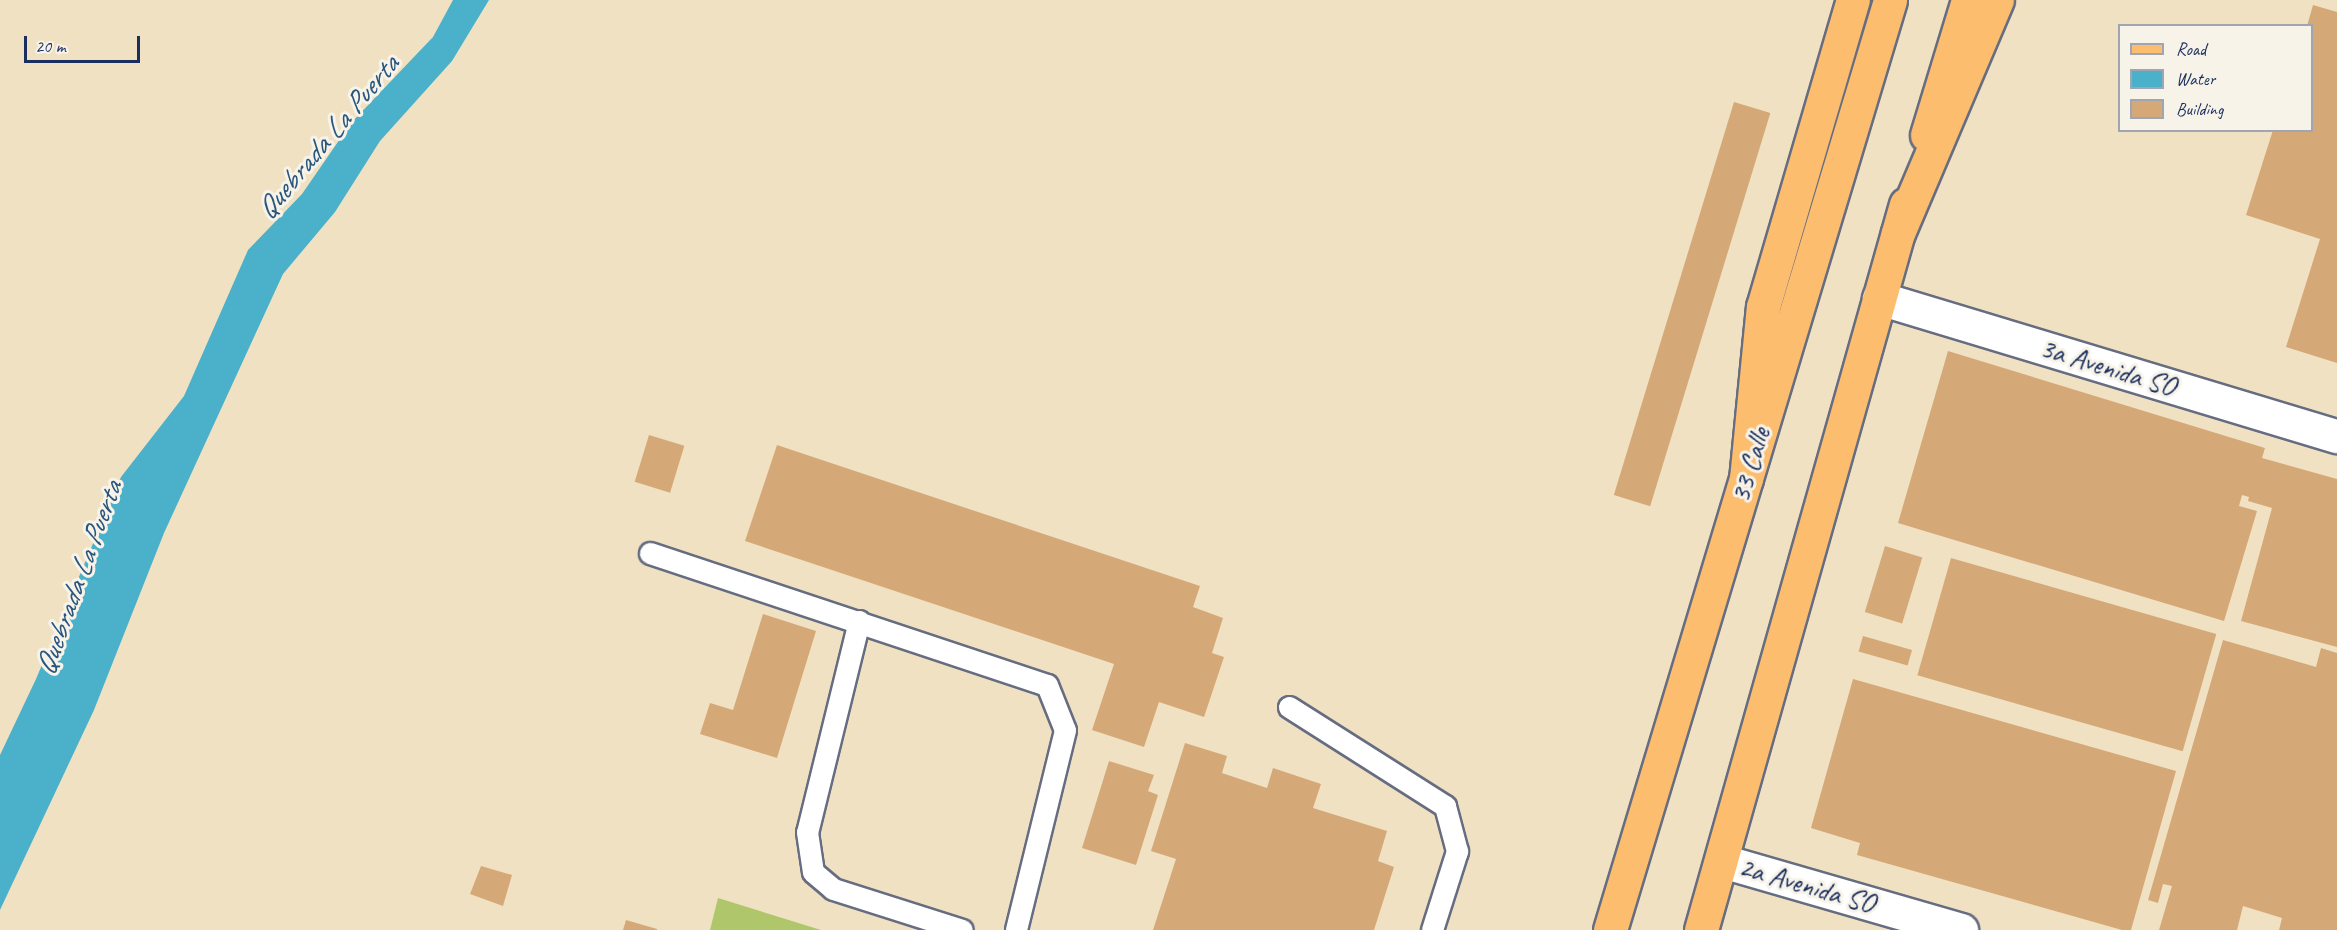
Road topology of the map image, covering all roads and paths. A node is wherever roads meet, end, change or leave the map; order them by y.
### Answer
1 (1853, 0) edge
2 (1890, 0) edge
3 (1996, 0) edge
4 (1964, 11) edge
5 (1898, 232) junction
6 (1880, 298) junction
7 (2337, 436) edge
8 (1746, 479) junction
9 (650, 553) dead end
10 (859, 621) junction
11 (1289, 707) dead end
12 (1722, 861) junction
13 (962, 930) edge
14 (1016, 930) edge
15 (1432, 930) edge
16 (1610, 930) edge
17 (1701, 930) edge
18 (1962, 930) edge

1 - 8 main road
2 - 8 main road, 33 Calle
3 - 5 main road
4 - 5 main road
5 - 6 main road
6 - 7 street, 3a Avenida SO
6 - 12 main road
8 - 16 main road, 33 Calle
9 - 10 lane
10 - 13 lane
10 - 14 lane
11 - 15 lane
12 - 17 main road
12 - 18 street, 2a Avenida SO

